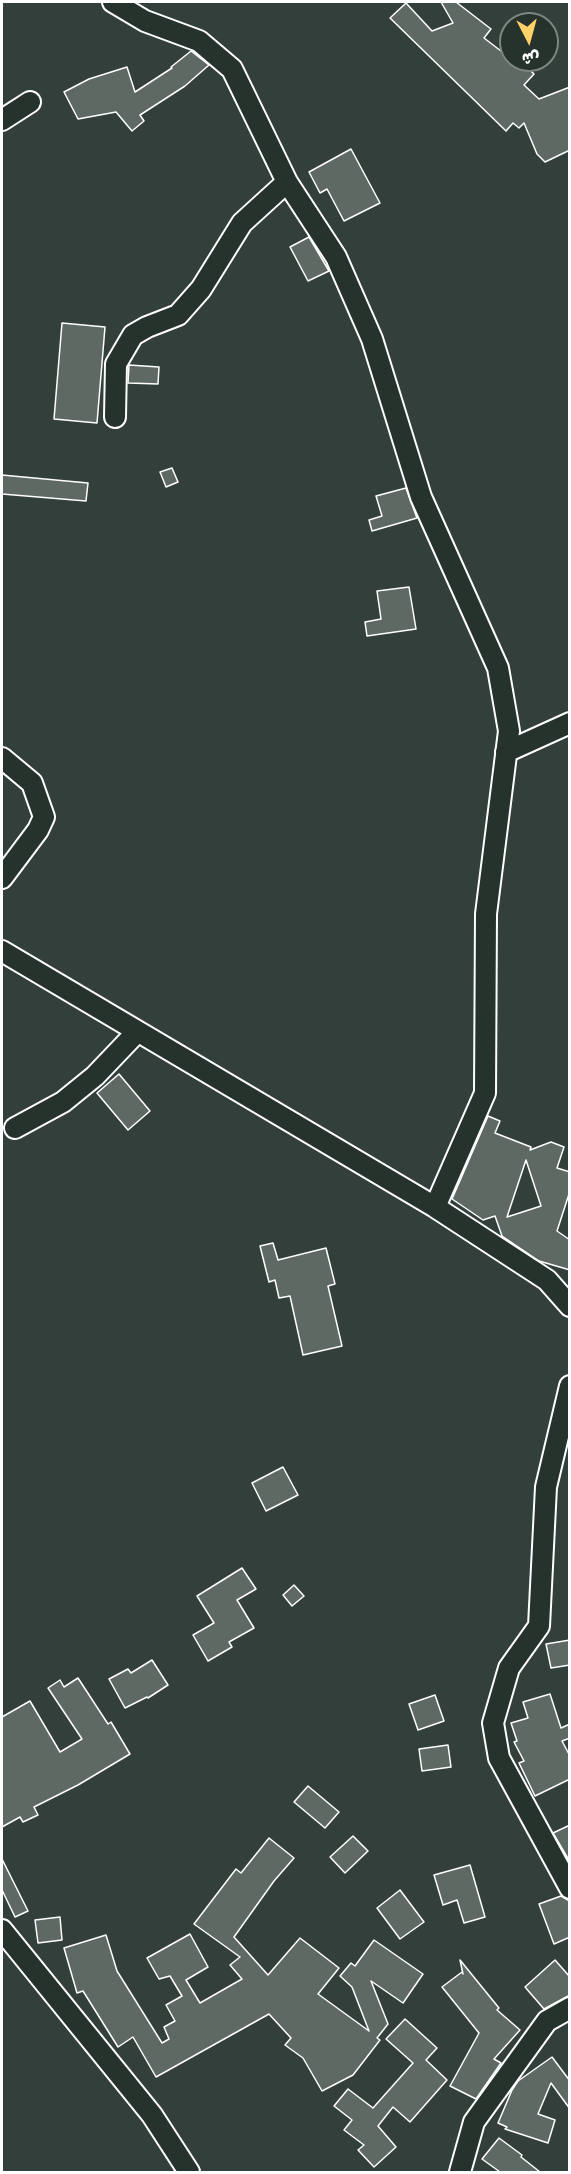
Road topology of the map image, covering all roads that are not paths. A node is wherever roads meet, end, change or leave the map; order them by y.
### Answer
1 (113, 2) edge
2 (30, 102) dead end
3 (2, 120) edge
4 (287, 182) junction
5 (115, 417) dead end
6 (570, 723) edge
7 (506, 752) junction
8 (2, 758) edge
9 (2, 878) edge
10 (2, 951) edge
11 (138, 1032) junction
12 (15, 1128) dead end
13 (435, 1207) junction
14 (570, 1306) edge
15 (570, 1386) edge
16 (570, 1888) edge
17 (2, 1930) edge
18 (570, 2008) edge
19 (189, 2172) edge
20 (460, 2172) edge

1 - 4 street
2 - 3 street
4 - 5 street
4 - 7 street
6 - 7 street
7 - 13 street
8 - 9 street
10 - 11 street
11 - 12 street
11 - 13 street
13 - 14 street
15 - 16 street
17 - 19 street
18 - 20 street

